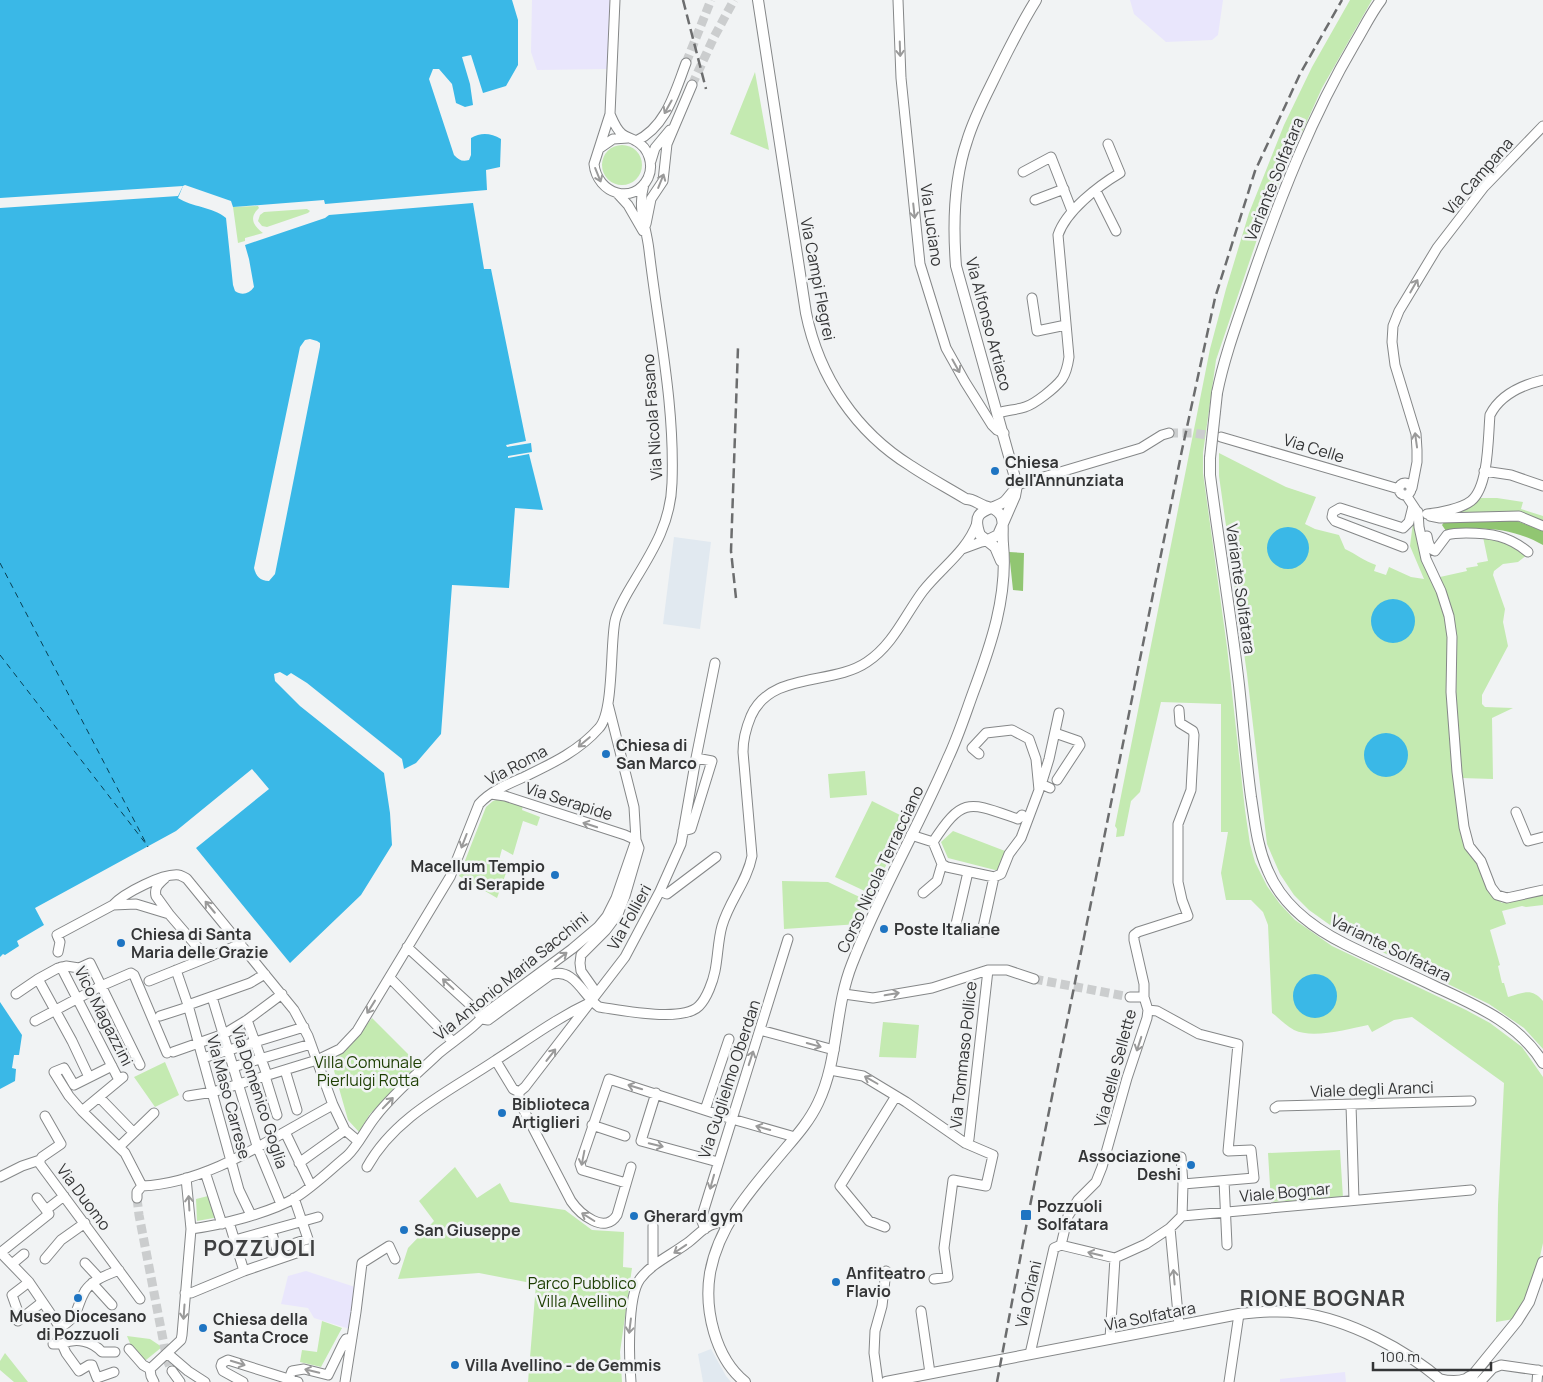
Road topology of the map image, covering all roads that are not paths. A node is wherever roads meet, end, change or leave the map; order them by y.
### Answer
1 (615, 0) edge
2 (758, 0) edge
3 (898, 0) edge
4 (1036, 0) edge
5 (1381, 0) edge
6 (686, 63) tunnel mouth
7 (692, 85) tunnel mouth
8 (610, 114) junction
9 (675, 125) junction
10 (1543, 126) edge
11 (632, 139) junction
12 (1108, 144) dead end
13 (599, 149) junction
14 (650, 164) junction
15 (1023, 172) dead end
16 (644, 184) junction
17 (1064, 189) junction
18 (1096, 191) junction
19 (617, 193) junction
20 (1035, 200) dead end
21 (1072, 211) junction
22 (645, 226) junction
23 (1116, 231) dead end
24 (647, 238) junction
25 (1032, 298) dead end
26 (1066, 325) junction
27 (1543, 380) edge
28 (998, 413) junction
29 (1004, 433) junction
30 (1169, 433) tunnel mouth
31 (1221, 437) tunnel mouth
32 (1484, 471) junction
33 (1543, 486) edge
34 (1016, 487) junction
35 (1405, 491) junction
36 (966, 499) junction
37 (992, 507) junction
38 (1420, 512) junction
39 (977, 523) junction
40 (1003, 525) junction
41 (1543, 526) edge
42 (986, 542) junction
43 (1403, 547) dead end
44 (962, 550) junction
45 (1528, 552) dead end
46 (1004, 567) junction
47 (715, 663) dead end
48 (608, 702) junction
49 (1179, 710) dead end
50 (1059, 713) dead end
51 (1055, 732) junction
52 (979, 754) dead end
53 (696, 758) junction
54 (1057, 780) dead end
55 (692, 787) junction
56 (1040, 787) junction
57 (702, 788) junction
58 (1050, 788) dead end
59 (491, 794) junction
60 (689, 800) junction
61 (699, 803) junction
62 (1516, 812) dead end
63 (1022, 815) dead end
64 (683, 831) junction
65 (911, 835) junction
66 (1543, 837) edge
67 (636, 840) junction
68 (930, 842) junction
69 (716, 857) dead end
70 (942, 864) junction
71 (968, 872) junction
72 (994, 877) junction
73 (165, 878) junction
74 (1543, 890) edge
75 (660, 891) junction
76 (923, 893) dead end
77 (113, 905) junction
78 (169, 914) junction
79 (956, 924) dead end
80 (982, 932) dead end
81 (788, 939) dead end
82 (241, 944) junction
83 (407, 947) junction
84 (58, 952) dead end
85 (206, 957) junction
86 (60, 967) junction
87 (176, 970) junction
88 (988, 970) junction
89 (266, 974) junction
90 (38, 978) junction
91 (390, 978) junction
92 (1034, 979) tunnel mouth
93 (149, 981) dead end
94 (101, 986) junction
95 (16, 994) dead end
96 (282, 994) junction
97 (844, 994) junction
98 (212, 997) junction
99 (1130, 997) tunnel mouth
100 (1144, 997) junction
101 (78, 998) junction
102 (588, 998) junction
103 (188, 1006) junction
104 (55, 1010) junction
105 (1148, 1010) junction
106 (160, 1016) dead end
107 (482, 1019) junction
108 (247, 1020) junction
109 (35, 1021) dead end
110 (304, 1027) junction
111 (760, 1030) junction
112 (224, 1034) junction
113 (729, 1039) dead end
114 (452, 1041) junction
115 (199, 1043) junction
116 (256, 1043) junction
117 (311, 1044) junction
118 (228, 1049) junction
119 (834, 1050) junction
120 (203, 1058) junction
121 (261, 1059) junction
122 (317, 1060) junction
123 (496, 1061) junction
124 (1543, 1063) edge
125 (140, 1065) dead end
126 (112, 1066) junction
127 (233, 1067) junction
128 (285, 1070) junction
129 (830, 1070) junction
130 (266, 1076) junction
131 (89, 1077) junction
132 (238, 1083) junction
133 (213, 1092) junction
134 (520, 1092) junction
135 (656, 1093) junction
136 (188, 1096) dead end
137 (896, 1096) junction
138 (99, 1097) junction
139 (1471, 1101) dead end
140 (333, 1105) junction
141 (1351, 1105) junction
142 (1276, 1108) dead end
143 (705, 1110) junction
144 (82, 1111) junction
145 (154, 1113) dead end
146 (277, 1114) dead end
147 (46, 1116) dead end
148 (299, 1117) junction
149 (732, 1119) junction
150 (592, 1125) junction
151 (345, 1130) junction
152 (133, 1132) junction
153 (285, 1132) junction
154 (625, 1136) dead end
155 (795, 1137) junction
156 (358, 1141) junction
157 (965, 1143) junction
158 (257, 1146) junction
159 (119, 1147) junction
160 (1182, 1157) dead end
161 (40, 1160) junction
162 (231, 1161) junction
163 (718, 1162) junction
164 (299, 1163) junction
165 (367, 1167) dead end
166 (631, 1167) dead end
167 (205, 1172) junction
168 (0, 1177) edge
169 (186, 1178) junction
170 (1224, 1181) junction
171 (626, 1184) junction
172 (1183, 1184) junction
173 (142, 1186) junction
174 (311, 1186) junction
175 (1471, 1190) dead end
176 (64, 1196) junction
177 (37, 1198) dead end
178 (137, 1198) tunnel mouth
179 (294, 1198) junction
180 (1354, 1200) junction
181 (282, 1204) junction
182 (46, 1210) junction
183 (1226, 1212) junction
184 (251, 1215) junction
185 (1182, 1216) junction
186 (318, 1217) dead end
187 (302, 1222) junction
188 (729, 1222) junction
189 (85, 1223) junction
190 (225, 1223) junction
191 (653, 1226) dead end
192 (885, 1227) dead end
193 (1170, 1228) junction
194 (191, 1229) junction
195 (705, 1229) junction
196 (271, 1230) junction
197 (235, 1240) junction
198 (1228, 1245) dead end
199 (1061, 1246) junction
200 (277, 1249) junction
201 (308, 1249) dead end
202 (0, 1253) edge
203 (24, 1254) dead end
204 (45, 1258) dead end
205 (395, 1258) dead end
206 (1115, 1258) junction
207 (280, 1259) junction
208 (85, 1262) dead end
209 (1543, 1262) edge
210 (12, 1264) junction
211 (653, 1266) junction
212 (119, 1270) junction
213 (244, 1271) junction
214 (886, 1271) dead end
215 (934, 1279) dead end
216 (96, 1281) junction
217 (28, 1282) junction
218 (185, 1294) junction
219 (140, 1299) dead end
220 (41, 1303) junction
221 (112, 1305) dead end
222 (17, 1309) dead end
223 (921, 1311) dead end
224 (1239, 1314) junction
225 (18, 1321) dead end
226 (1179, 1325) junction
227 (352, 1338) junction
228 (1110, 1339) junction
229 (129, 1349) dead end
230 (115, 1352) dead end
231 (167, 1353) junction
232 (1030, 1354) junction
233 (150, 1369) junction
234 (1540, 1371) edge
235 (114, 1372) dead end
236 (172, 1372) tunnel mouth
237 (930, 1373) junction
238 (289, 1379) junction
239 (328, 1379) edge
240 (1471, 1380) edge
241 (1439, 1381) edge
242 (154, 1382) edge
243 (180, 1382) edge
244 (205, 1382) edge
245 (242, 1382) edge
246 (298, 1382) edge
247 (346, 1382) edge
248 (631, 1382) edge
249 (745, 1382) edge
250 (878, 1382) edge
251 (886, 1382) edge
252 (1229, 1382) edge
253 (1538, 1382) edge

1 - 8 street
2 - 36 main road, Via Campi Flegrei
3 -> 29 street, Via Luciano
4 - 28 main road, Via Alfonso Artiaco
5 - 124 main road, Variante Solfatara, bridge
6 -> 11 street
7 - 9 street
8 - 11 street
8 - 13 street
9 - 14 street
22 -> 9 street
35 -> 10 street, Via Campana
11 - 13 street
11 - 14 street
12 - 18 street
13 -> 19 street
14 - 16 street
15 - 17 street
16 - 19 street
16 - 22 street, Via Nicola Fasano
17 - 20 street
17 - 21 street
18 - 21 street
18 - 23 street
19 - 24 street
21 - 26 street
22 - 24 street, Via Nicola Fasano
24 - 48 street, Via Nicola Fasano
25 - 26 street
26 - 28 street
27 - 32 street
28 - 29 main road, Via Alfonso Artiaco
29 - 34 main road, Via Alfonso Artiaco
30 - 34 street
31 - 35 street, Via Celle
32 - 33 street
32 - 38 street
34 - 37 main road
34 - 40 main road
35 - 38 street
36 - 37 main road, Via Campi Flegrei
36 - 39 main road
37 - 39 main road
37 - 40 main road
38 - 41 street
38 - 43 street
38 - 45 street
38 - 74 street
39 - 42 main road
39 - 44 street
40 - 42 main road
40 - 46 main road, Corso Nicola Terracciano
42 - 44 street
42 - 46 main road
44 - 102 street
46 - 65 main road, Corso Nicola Terracciano
47 - 53 street
48 -> 59 street, Via Roma
48 - 67 street
49 - 100 street, Via delle Sellette
50 - 51 street
51 - 54 street
51 - 56 street
52 - 56 street
53 - 55 street
53 - 57 street
55 - 57 street
55 - 60 street
56 - 58 street
56 - 72 street
57 - 61 street
67 -> 59 street, Via Serapide
59 -> 83 street, Via Roma
60 - 61 street
60 - 64 street
61 - 64 street
62 - 66 street
63 - 68 street
64 - 75 street, Via Follieri
65 - 68 street
65 - 97 main road, Corso Nicola Terracciano
67 - 102 street
107 -> 67 street, Via Antonio Maria Sacchini
68 - 70 street
69 - 75 street
70 - 71 street
70 - 76 street
71 - 72 street
71 - 79 street
72 - 80 street
73 - 77 street
73 - 78 street
82 -> 73 street
75 - 102 street, Via Follieri
77 - 78 street
77 - 84 street
78 - 85 street
81 - 111 street, Via Guglielmo Oberdan
82 - 85 street
82 - 89 street
83 - 91 street, Via Roma
107 -> 83 street
85 - 87 street
86 - 90 street
86 - 94 street
86 - 101 street, Vico Magazzini
87 - 93 street
87 - 103 street, Via Maso Carrese
88 - 92 street
97 -> 88 street
88 - 157 street, Via Tommaso Pollice
89 - 96 street
89 - 98 street
90 - 95 street
90 - 104 street
91 - 114 street
91 -> 122 street, Via Roma
94 - 101 street
94 - 115 street
94 - 125 street
96 - 108 street
96 - 110 street
97 - 119 main road, Corso Nicola Terracciano
98 - 103 street
98 - 112 street, Via Domenico Goglia
99 - 100 street
100 - 105 street, Via delle Sellette
101 - 104 street
101 - 126 street, Vico Magazzini
102 - 107 street
102 - 123 street
134 -> 102 street, Via Follieri
103 - 106 street
103 - 115 street, Via Maso Carrese
104 - 109 street
104 - 131 street
105 - 170 street
105 -> 199 street, Via delle Sellette
107 - 114 street, Via Antonio Maria Sacchini
108 - 112 street
108 - 116 street
110 - 116 street
110 - 117 street
111 -> 119 street
149 -> 111 street, Via Guglielmo Oberdan
112 - 115 street
112 - 118 street, Via Domenico Goglia
113 - 143 street
156 -> 114 street, Via Antonio Maria Sacchini
115 - 120 street, Via Maso Carrese
116 - 118 street
116 - 121 street
117 - 121 street
117 - 122 street
118 - 120 street
118 - 127 street, Via Domenico Goglia
119 - 129 main road, Corso Nicola Terracciano
120 - 133 street, Via Maso Carrese
121 - 127 street
121 - 130 street
122 - 128 street, Via Roma
122 - 140 street
123 - 134 street
123 - 165 street
126 - 131 street
126 - 138 street, Vico Magazzini
127 - 132 street, Via Domenico Goglia
128 - 130 street, Via Roma
128 - 148 street
137 -> 129 street
129 - 155 main road, Corso Nicola Terracciano
130 - 132 street, Via Roma
130 - 146 street
131 - 144 street
132 - 133 street, Via Roma
132 - 158 street, Via Domenico Goglia
133 - 136 street, Via Roma
133 - 162 street, Via Maso Carrese
171 -> 134 street
135 - 143 street
135 -> 150 street
135 -> 163 street
137 - 157 street
137 - 192 street
138 - 144 street
138 - 152 street
139 - 141 street, Viale degli Aranci
140 - 148 street
140 - 151 street
141 - 142 street, Viale degli Aranci
141 - 180 street
143 - 149 street
144 - 159 street
145 - 152 street
147 - 161 street, Via Duomo
148 - 153 street
155 -> 149 street
149 - 163 street, Via Guglielmo Oberdan
150 - 154 street
150 -> 171 street
151 - 156 street
151 - 164 street
152 - 159 street
153 - 158 street
153 - 164 street
155 - 188 main road, Corso Nicola Terracciano
156 - 174 street, Via Antonio Maria Sacchini
157 - 215 street
158 - 162 street
158 - 181 street, Via Domenico Goglia
159 - 173 street
160 - 172 street
161 - 168 street
161 - 176 street, Via Duomo
162 - 167 street
162 - 184 street, Via Maso Carrese
163 -> 195 street, Via Guglielmo Oberdan
164 - 174 street
166 - 171 street
167 - 169 street
167 - 190 street
169 - 173 street
194 -> 169 street
170 - 172 street
170 - 183 street
172 - 185 street
173 - 178 street
174 - 179 street, Via Antonio Maria Sacchini
175 - 180 street, Viale Bognar
176 - 182 street
176 - 189 street, Via Duomo
177 - 182 street
179 - 181 street, Via Antonio Maria Sacchini
179 - 187 street
180 - 183 street, Viale Bognar
181 - 184 street, Via Antonio Maria Sacchini
182 - 202 street
183 - 185 street, Viale Bognar
183 - 198 street
184 - 190 street, Via Antonio Maria Sacchini
185 - 193 street
186 - 187 street
187 - 196 street
187 - 200 street
188 - 195 street
188 - 249 main road, Corso Nicola Terracciano
189 - 204 street
189 - 212 street, Via Duomo
190 - 194 street, Via Antonio Maria Sacchini
190 - 197 street
191 - 211 street
193 - 206 street
226 -> 193 street
194 - 218 street
195 -> 211 street
196 - 197 street
196 - 200 street
197 - 213 street
206 -> 199 street
199 - 232 street, Via Oriani
200 - 207 street
201 - 207 street
202 - 210 street
203 - 210 street
205 - 227 street
206 - 228 street
207 - 213 street
208 - 216 street
209 - 240 main road
210 - 217 street
211 -> 248 street
212 - 216 street
212 - 219 street, Via Duomo
213 - 218 street
214 - 250 street
216 - 220 street
216 - 221 street
217 - 220 street
217 - 222 street
218 -> 231 street
220 - 225 street
223 - 237 street
224 - 226 main road, Via Solfatara
224 - 241 main road, Via Solfatara
224 - 252 street
226 - 228 main road, Via Solfatara
227 - 239 street
227 - 247 street
228 - 232 main road, Via Solfatara
229 - 233 street
230 - 235 street
231 - 233 street
231 - 244 street
232 - 237 main road, Via Solfatara
233 - 242 street
234 - 240 street
234 - 253 street
236 - 243 street
237 - 251 main road, Via Solfatara
239 -> 238 street
245 -> 238 street
238 - 246 street
240 - 241 main road

